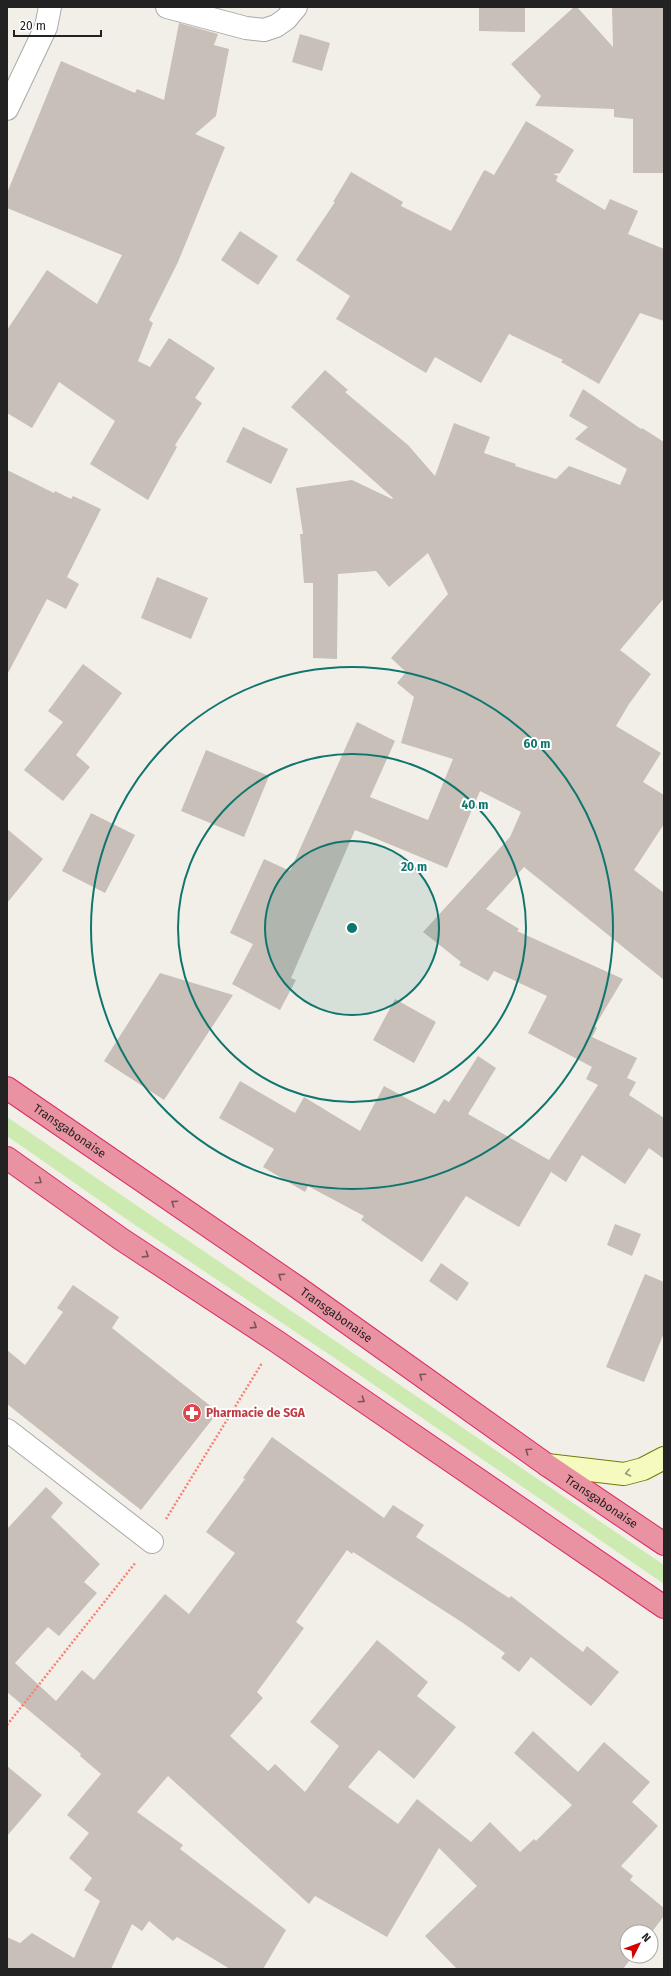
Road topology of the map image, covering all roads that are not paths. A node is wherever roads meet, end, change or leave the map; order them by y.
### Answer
1 (50, 7) edge
2 (167, 7) edge
3 (296, 7) edge
4 (7, 109) edge
5 (7, 1088) edge
6 (7, 1158) edge
7 (7, 1430) edge
8 (664, 1458) edge
9 (547, 1465) junction
10 (152, 1542) dead end
11 (664, 1544) edge
12 (664, 1607) edge

1 - 4 street
2 - 3 street
9 -> 5 highway, Transgabonaise
6 -> 12 highway
7 - 10 street
8 -> 9 street
9 - 11 highway, Transgabonaise

